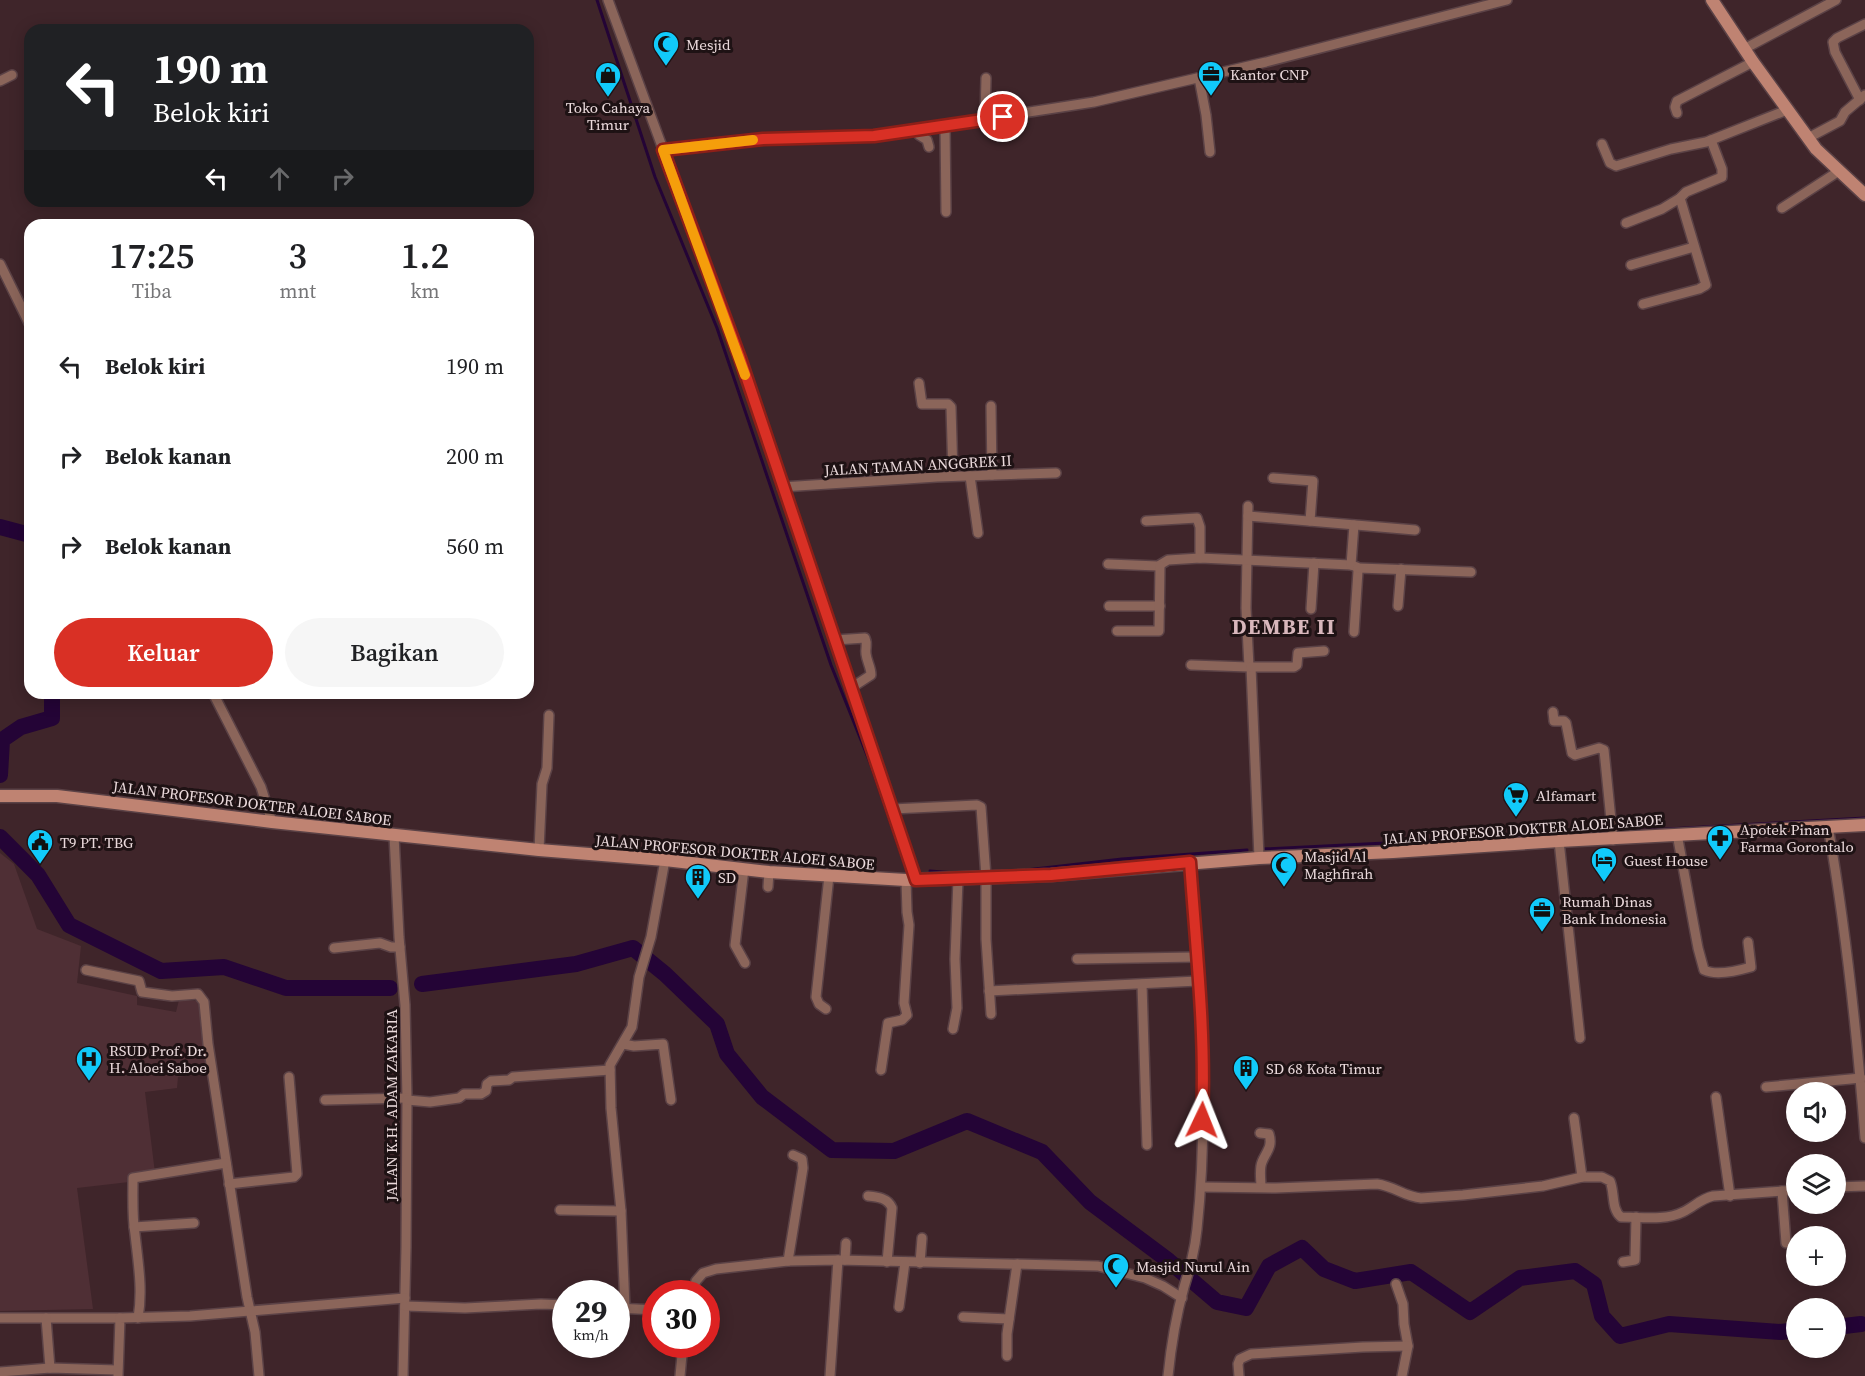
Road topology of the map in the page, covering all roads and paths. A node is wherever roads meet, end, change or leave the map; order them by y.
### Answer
1 (608, 0) edge
2 (1507, 0) edge
3 (1712, 0) edge
4 (1836, 0) edge
5 (1865, 24) edge
6 (1744, 49) junction
7 (1753, 62) junction
8 (12, 75) dead end
9 (986, 78) dead end
10 (1199, 78) junction
11 (0, 81) edge
12 (1862, 98) edge
13 (1787, 110) junction
14 (1677, 113) dead end
15 (985, 119) junction
16 (945, 126) junction
17 (916, 130) junction
18 (1808, 138) junction
19 (1711, 140) junction
20 (1602, 144) dead end
21 (929, 147) dead end
22 (663, 150) junction
23 (1210, 152) dead end
24 (1839, 171) junction
25 (1865, 195) edge
26 (1680, 198) junction
27 (1782, 208) dead end
28 (946, 212) dead end
29 (1626, 223) dead end
30 (1694, 247) junction
31 (0, 264) edge
32 (1632, 265) dead end
33 (1643, 304) dead end
34 (24, 312) edge
35 (919, 383) dead end
36 (991, 406) dead end
37 (1056, 474) dead end
38 (992, 475) junction
39 (953, 476) junction
40 (970, 476) junction
41 (1273, 478) dead end
42 (782, 487) junction
43 (1248, 506) dead end
44 (1248, 516) junction
45 (1146, 521) dead end
46 (1310, 521) junction
47 (1354, 525) junction
48 (1415, 530) dead end
49 (978, 533) dead end
50 (1200, 558) junction
51 (1247, 559) junction
52 (1314, 563) junction
53 (1108, 564) dead end
54 (1160, 566) junction
55 (1354, 566) junction
56 (1401, 569) junction
57 (1472, 572) dead end
58 (1109, 606) dead end
59 (1160, 606) junction
60 (1398, 606) dead end
61 (1311, 609) dead end
62 (1117, 631) dead end
63 (1354, 632) dead end
64 (835, 640) junction
65 (1324, 651) dead end
66 (1191, 665) dead end
67 (1250, 667) junction
68 (851, 688) junction
69 (216, 699) edge
70 (1553, 712) dead end
71 (549, 715) dead end
72 (5, 796) edge
73 (892, 809) junction
74 (272, 822) junction
75 (1865, 825) edge
76 (1828, 826) junction
77 (1677, 834) junction
78 (394, 835) junction
79 (1613, 840) junction
80 (1559, 841) junction
81 (539, 850) junction
82 (1259, 858) junction
83 (665, 860) junction
84 (1190, 862) junction
85 (744, 869) junction
86 (768, 872) junction
87 (828, 876) junction
88 (986, 877) junction
89 (958, 879) junction
90 (911, 880) junction
91 (768, 887) dead end
92 (1748, 942) dead end
93 (400, 947) junction
94 (334, 948) dead end
95 (1196, 957) junction
96 (1077, 959) dead end
97 (745, 963) dead end
98 (86, 970) dead end
99 (1198, 981) junction
100 (1142, 984) junction
101 (989, 991) junction
102 (826, 1009) dead end
103 (991, 1014) dead end
104 (953, 1029) dead end
105 (1580, 1038) dead end
106 (623, 1044) junction
107 (610, 1070) junction
108 (881, 1070) dead end
109 (289, 1077) dead end
110 (1860, 1078) junction
111 (1766, 1087) dead end
112 (1716, 1097) dead end
113 (407, 1099) junction
114 (325, 1100) dead end
115 (671, 1100) dead end
116 (1574, 1118) dead end
117 (1260, 1133) dead end
118 (1865, 1138) edge
119 (1147, 1145) dead end
120 (793, 1155) dead end
121 (226, 1163) junction
122 (1582, 1177) junction
123 (230, 1184) junction
124 (1865, 1186) edge
125 (1201, 1187) junction
126 (1261, 1187) junction
127 (1846, 1187) edge
128 (1782, 1191) junction
129 (1786, 1191) edge
130 (868, 1196) dead end
131 (1730, 1196) junction
132 (560, 1210) dead end
133 (621, 1211) junction
134 (1636, 1217) junction
135 (194, 1224) dead end
136 (134, 1227) junction
137 (922, 1238) dead end
138 (846, 1243) dead end
139 (1786, 1243) dead end
140 (842, 1260) junction
141 (788, 1262) junction
142 (887, 1262) junction
143 (905, 1262) junction
144 (1623, 1262) dead end
145 (920, 1263) junction
146 (1017, 1264) junction
147 (621, 1280) edge
148 (697, 1280) edge
149 (1396, 1284) dead end
150 (1182, 1298) junction
151 (405, 1302) junction
152 (552, 1304) edge
153 (899, 1307) dead end
154 (251, 1312) junction
155 (963, 1317) dead end
156 (0, 1318) edge
157 (46, 1318) junction
158 (120, 1318) junction
159 (138, 1318) junction
160 (1009, 1319) junction
161 (1408, 1346) junction
162 (1006, 1356) dead end
163 (681, 1358) edge
164 (44, 1371) edge
165 (0, 1372) edge
166 (118, 1373) edge
167 (260, 1376) edge
168 (403, 1376) edge
169 (680, 1376) edge
170 (830, 1376) edge
171 (1168, 1376) edge
172 (1239, 1376) edge
173 (1402, 1376) edge

1 - 22 street
2 - 10 street
3 - 6 street
4 - 6 street
5 - 12 street
6 - 7 street
7 - 13 street
7 - 14 street
8 - 11 street
9 - 15 street
10 - 15 street
10 - 23 street
12 - 18 street
13 - 18 street
13 - 19 street
15 - 16 street
16 - 17 street
16 - 28 street
17 - 21 street
17 - 22 street
18 - 24 street
19 - 20 street
19 - 26 street
22 - 42 street
24 - 25 street
24 - 27 street
26 - 29 street
26 - 30 street
30 - 32 street
30 - 33 street
31 - 34 street
35 - 39 street
36 - 38 street
37 - 38 street, JALAN TAMAN ANGGREK II
38 - 40 street, JALAN TAMAN ANGGREK II
39 - 40 street, JALAN TAMAN ANGGREK II
39 - 42 street, JALAN TAMAN ANGGREK II
40 - 49 street
41 - 46 street
42 - 64 street
43 - 44 street
44 - 46 street
44 - 51 street
45 - 50 street
46 - 47 street
47 - 48 street
47 - 55 street
50 - 51 street
50 - 54 street
51 - 52 street
51 - 67 street
52 - 55 street
52 - 61 street
53 - 54 street
54 - 59 street
55 - 56 street
55 - 63 street
56 - 57 street
56 - 60 street
58 - 59 street
59 - 62 street
64 - 68 street
64 - 68 street
65 - 67 street
66 - 67 street
67 - 82 street
68 - 73 street
69 - 74 street
70 - 79 street
71 - 81 street
72 - 74 street, JALAN PROFESOR DOKTER ALOEI SABOE
73 - 88 street
73 - 90 street
74 - 78 street, JALAN PROFESOR DOKTER ALOEI SABOE
75 - 76 street, JALAN PROFESOR DOKTER ALOEI SABOE
76 - 77 street, JALAN PROFESOR DOKTER ALOEI SABOE
76 - 110 street
77 - 79 street, JALAN PROFESOR DOKTER ALOEI SABOE
77 - 92 street
78 - 81 street, JALAN PROFESOR DOKTER ALOEI SABOE
78 - 93 street, JALAN K.H. ADAM ZAKARIA
79 - 80 street, JALAN PROFESOR DOKTER ALOEI SABOE
80 - 82 street, JALAN PROFESOR DOKTER ALOEI SABOE
80 - 105 street
81 - 83 street, JALAN PROFESOR DOKTER ALOEI SABOE
82 - 84 street, JALAN PROFESOR DOKTER ALOEI SABOE
83 - 85 street, JALAN PROFESOR DOKTER ALOEI SABOE
83 - 106 street
84 - 88 street, JALAN PROFESOR DOKTER ALOEI SABOE
84 - 95 street
85 - 86 street, JALAN PROFESOR DOKTER ALOEI SABOE
85 - 97 street
86 - 87 street, JALAN PROFESOR DOKTER ALOEI SABOE
86 - 91 street
87 - 90 street, JALAN PROFESOR DOKTER ALOEI SABOE
87 - 102 street
88 - 89 street, JALAN PROFESOR DOKTER ALOEI SABOE
88 - 101 street
89 - 90 street, JALAN PROFESOR DOKTER ALOEI SABOE
89 - 104 street
90 - 108 street
93 - 94 street
93 - 113 street, JALAN K.H. ADAM ZAKARIA
95 - 96 street
95 - 99 street
98 - 121 street
99 - 100 street
99 - 125 street
100 - 101 street
100 - 119 street
101 - 103 street
106 - 107 street
106 - 115 street
107 - 113 street
107 - 133 street
109 - 123 street
110 - 111 street
110 - 118 street
112 - 131 street
113 - 114 street
113 - 151 street, JALAN K.H. ADAM ZAKARIA
116 - 122 street
117 - 126 street
120 - 141 street
121 - 123 street
121 - 136 street
122 - 126 street
122 - 134 street
123 - 154 street
124 - 127 street
125 - 126 street
125 - 150 street
128 - 129 street
128 - 131 street
128 - 139 street
130 - 142 street
131 - 134 street
132 - 133 street
133 - 147 street
134 - 144 street
135 - 136 street
136 - 159 street
137 - 145 street
138 - 140 street
140 - 141 street
140 - 142 street
140 - 170 street
141 - 148 street
142 - 143 street
143 - 145 street
143 - 153 street
145 - 146 street
146 - 150 street
146 - 160 street
149 - 161 street
150 - 171 street
151 - 152 street
151 - 154 street
151 - 168 street, JALAN K.H. ADAM ZAKARIA
154 - 159 street
154 - 167 street
155 - 160 street
156 - 157 street
157 - 158 street
157 - 164 street
158 - 159 street
158 - 166 street
160 - 162 street
161 - 172 street
161 - 173 street
163 - 169 street
164 - 165 street
164 - 166 street

